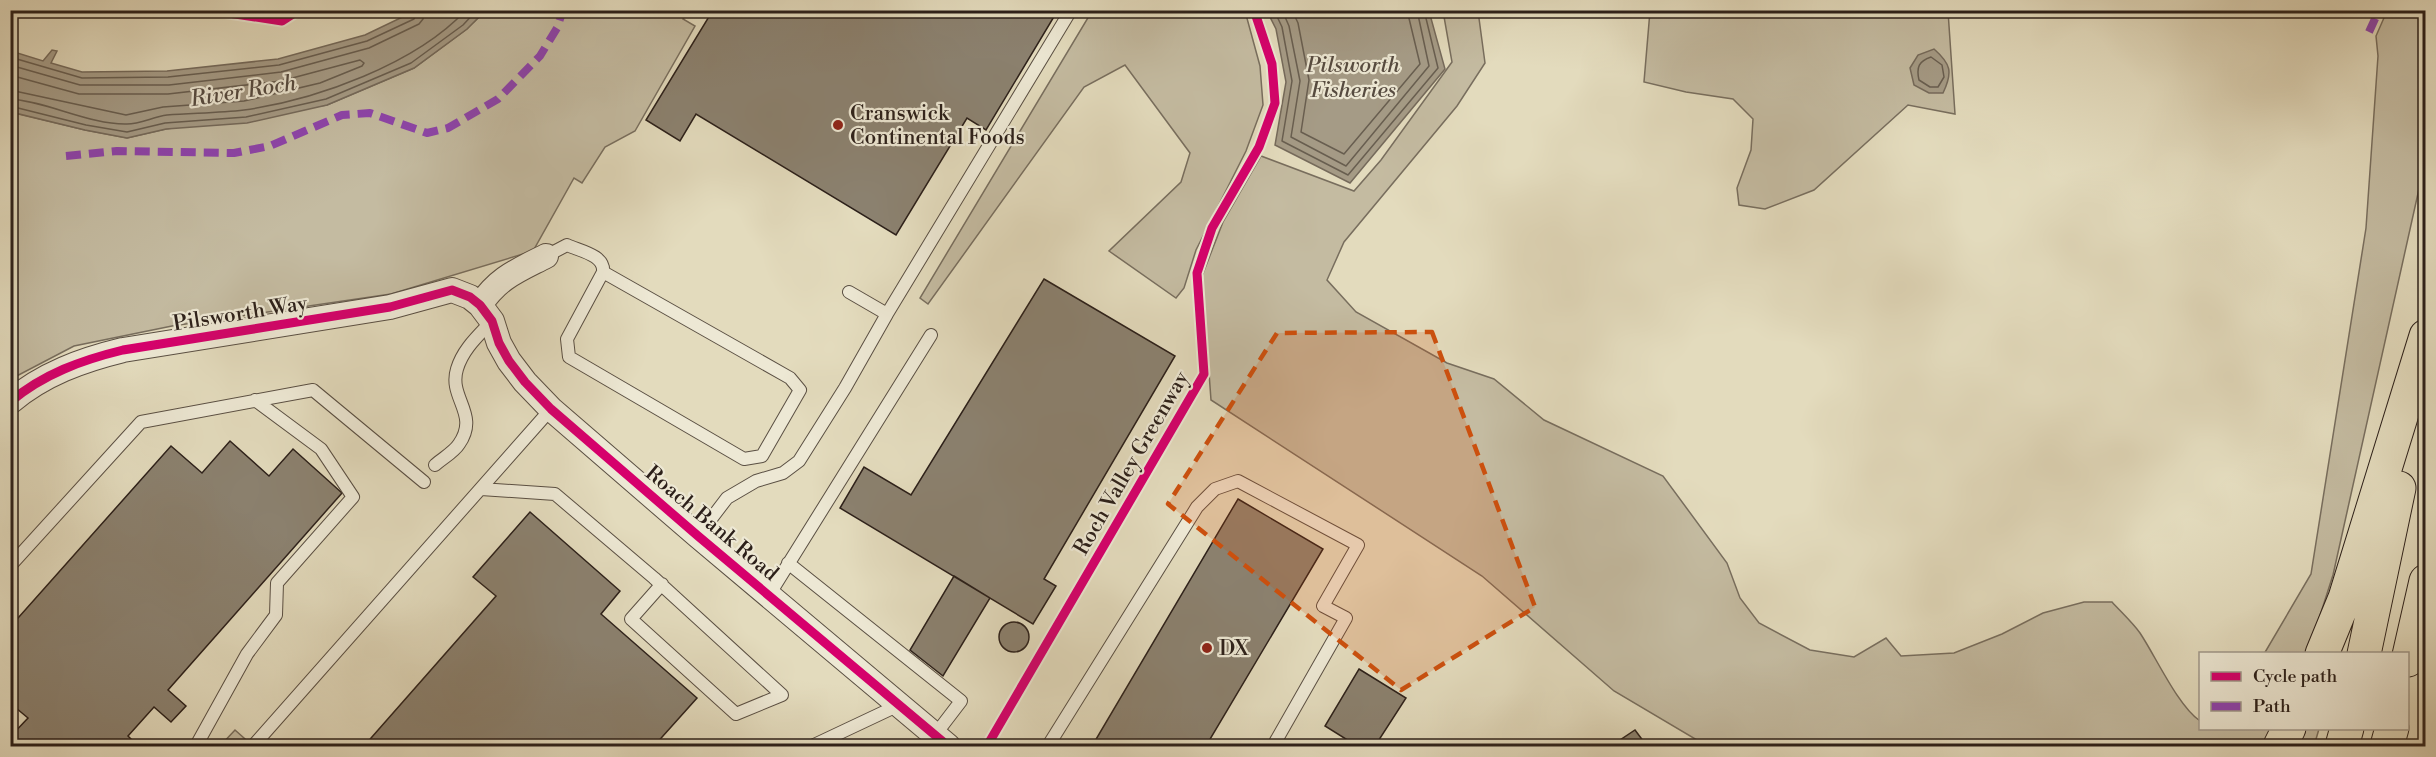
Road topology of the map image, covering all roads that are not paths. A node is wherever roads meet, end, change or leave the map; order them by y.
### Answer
1 (1071, 10) edge
2 (546, 256) joint
3 (603, 272) junction
4 (849, 292) dead end
5 (486, 313) junction
6 (887, 314) junction
7 (931, 335) dead end
8 (2426, 336) edge
9 (2426, 358) edge
10 (255, 400) junction
11 (10, 402) edge
12 (551, 409) junction
13 (435, 465) dead end
14 (424, 482) dead end
15 (481, 489) junction
16 (698, 536) junction
17 (788, 563) junction
18 (10, 566) edge
19 (2426, 581) edge
20 (662, 584) junction
21 (769, 596) junction
22 (2323, 652) edge
23 (2364, 652) edge
24 (2409, 656) edge
25 (899, 705) junction
26 (2288, 730) edge
27 (2347, 730) edge
28 (2392, 730) edge
29 (942, 741) edge
30 (253, 746) edge
31 (196, 747) edge
32 (812, 747) edge
33 (1048, 747) edge
34 (1273, 747) edge
35 (2280, 747) edge
36 (2342, 747) edge
37 (2387, 747) edge

1 - 6 lane
2 - 3 lane
2 - 5 street
3 - 3 lane
4 - 6 lane
5 - 11 street, Pilsworth Way
5 - 12 street, Roach Bank Road
5 - 13 lane
6 - 16 lane
7 - 17 lane
8 - 22 highway
9 - 23 highway
10 - 14 lane
10 - 18 lane
10 - 31 lane
12 - 15 lane
12 - 16 street, Roach Bank Road
15 - 20 lane
15 - 30 lane
16 - 21 street, Roach Bank Road
17 - 21 lane
17 - 29 lane
19 - 24 highway
20 - 20 lane
21 - 25 street, Roach Bank Road
25 - 29 street, Roach Bank Road
25 - 32 lane
26 - 35 highway
27 - 36 highway
28 - 37 highway
33 - 34 lane

